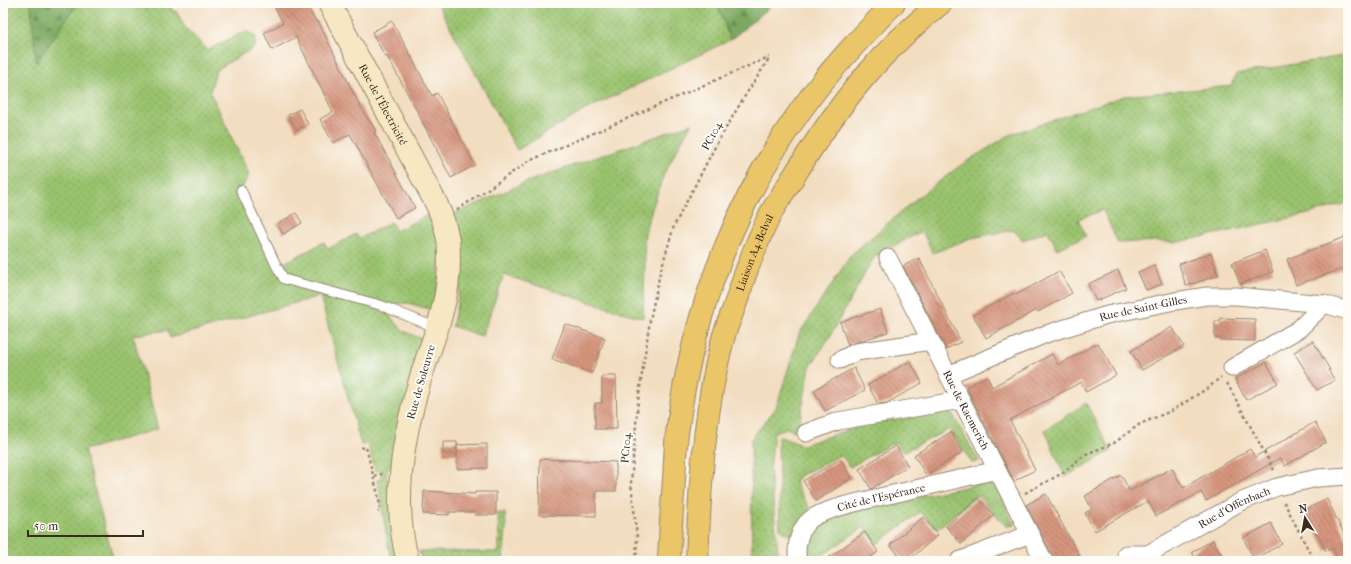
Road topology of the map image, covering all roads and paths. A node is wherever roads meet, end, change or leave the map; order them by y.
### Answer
1 (329, 3) edge
2 (894, 3) edge
3 (941, 3) edge
4 (955, 3) edge
5 (919, 21) junction
6 (241, 190) dead end
7 (466, 204) dead end
8 (437, 205) joint
9 (888, 258) dead end
10 (1324, 304) junction
11 (1348, 311) edge
12 (438, 328) junction
13 (931, 342) junction
14 (840, 360) dead end
15 (1227, 372) junction
16 (948, 376) junction
17 (961, 400) junction
18 (806, 433) dead end
19 (361, 448) dead end
20 (997, 470) junction
21 (382, 474) dead end
22 (374, 476) junction
23 (1348, 476) edge
24 (1280, 486) junction
25 (1012, 500) junction
26 (378, 512) dead end
27 (1030, 534) junction
28 (669, 552) edge
29 (1126, 554) dead end
30 (408, 561) edge
31 (636, 561) edge
32 (696, 561) edge
33 (798, 561) edge
34 (960, 561) edge
35 (1044, 561) edge
36 (1314, 561) edge

1 - 8 main road, Rue de l'Électricité
2 - 28 highway
3 - 5 highway, Liaison A4-Belval
4 - 5 highway
5 - 32 highway, Liaison A4-Belval
6 - 12 lane
7 - 31 path, PC104
8 - 12 main road, Rue de Soleuvre
9 - 13 street, Rue de Raemerich
10 - 11 street, Rue de Saint-Gilles
10 - 15 street
10 - 16 street, Rue de Saint-Gilles
12 - 30 main road, Rue de Soleuvre
13 - 14 street
13 - 16 street, Rue de Raemerich
15 - 24 path
15 - 25 path
16 - 17 street, Rue de Raemerich
17 - 18 street
17 - 20 street, Rue de Raemerich
19 - 22 path
20 - 25 street, Rue de Raemerich
20 - 33 street, Cité de l'Espérance
21 - 22 path
22 - 26 path
23 - 24 street, Rue d'Offenbach
24 - 29 street, Rue d'Offenbach
24 - 36 path
25 - 27 street, Rue de Raemerich
27 - 34 street
27 - 35 street, Rue de Raemerich

